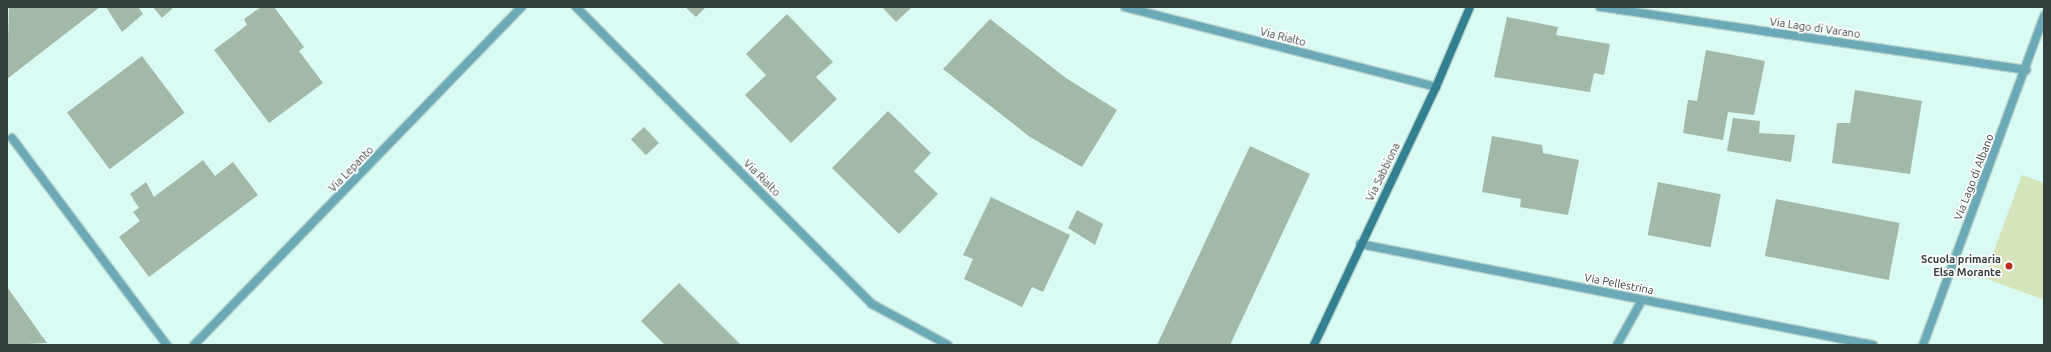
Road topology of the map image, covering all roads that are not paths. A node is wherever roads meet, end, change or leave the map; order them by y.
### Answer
1 (522, 7) edge
2 (576, 7) edge
3 (1125, 7) edge
4 (1470, 7) edge
5 (1600, 7) edge
6 (2044, 16) edge
7 (2026, 70) junction
8 (1436, 87) junction
9 (12, 138) dead end
10 (1360, 244) junction
11 (1642, 300) junction
12 (167, 345) edge
13 (194, 345) edge
14 (948, 345) edge
15 (1314, 345) edge
16 (1617, 345) edge
17 (1873, 345) edge
18 (1923, 345) edge

1 - 13 street, Via Lepanto
2 - 14 street, Via Rialto
3 - 8 street, Via Rialto
4 - 8 street, Via Sabbiona
5 - 7 street, Via Lago di Varano
6 - 7 street, Via Lago di Albano
7 - 18 street, Via Lago di Albano
8 - 10 street, Via Sabbiona
9 - 12 street
10 - 11 street, Via Pellestrina
10 - 15 street, Via Sabbiona
11 - 16 street
11 - 17 street, Via Pellestrina

